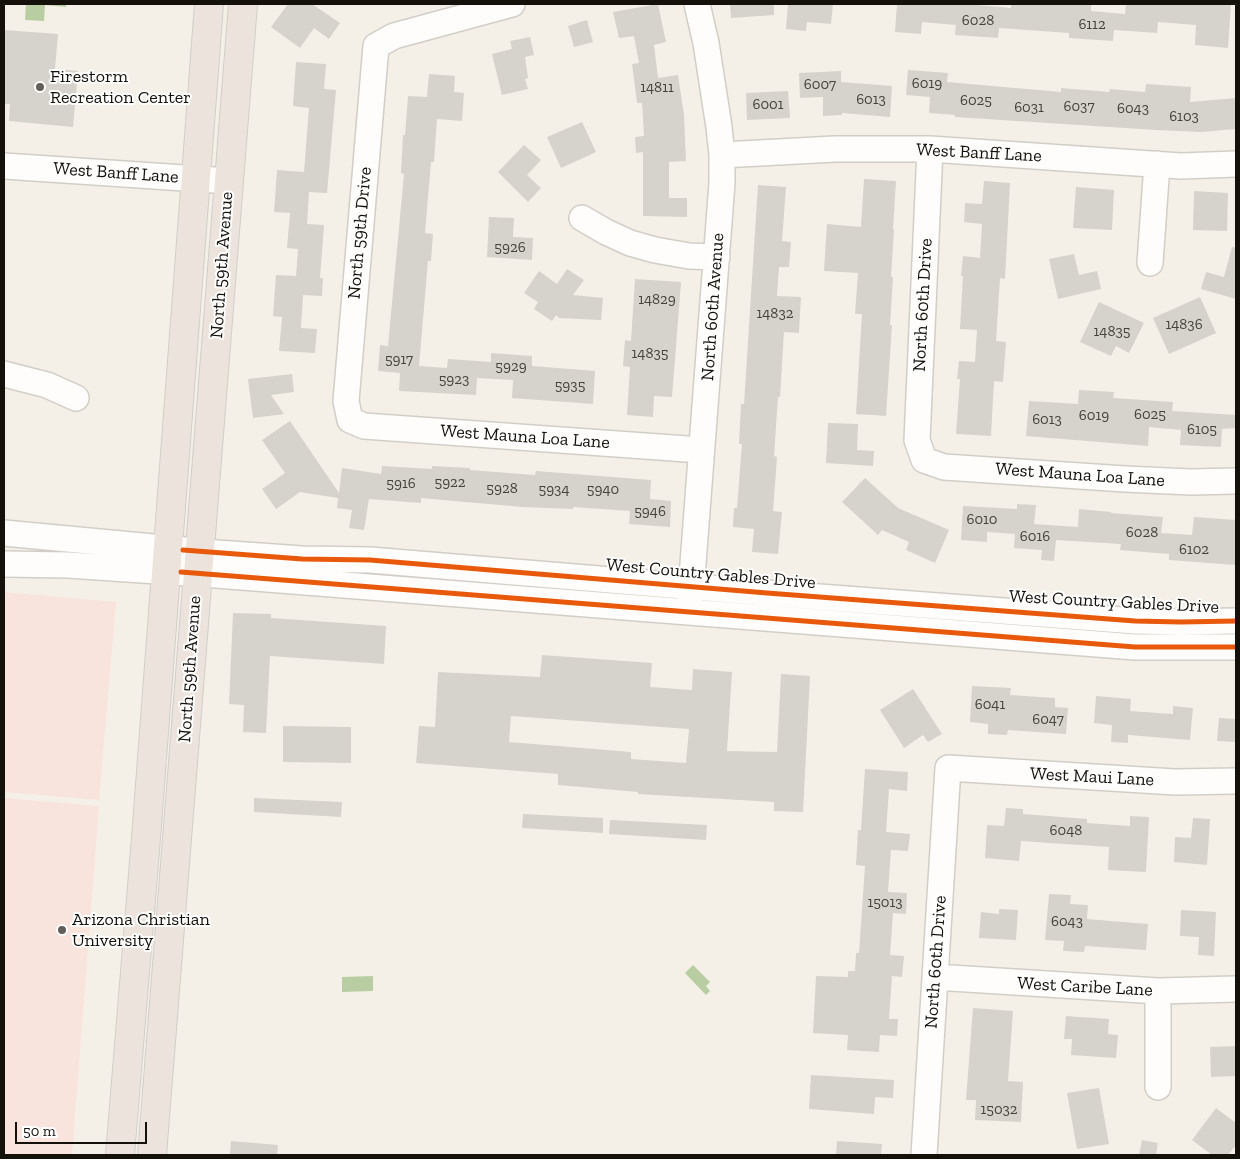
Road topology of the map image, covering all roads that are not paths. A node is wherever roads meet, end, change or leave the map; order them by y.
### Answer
1 (209, 4) edge
2 (243, 4) edge
3 (697, 4) edge
4 (497, 6) edge
5 (930, 149) junction
6 (722, 155) junction
7 (1157, 164) junction
8 (1236, 164) edge
9 (4, 166) edge
10 (195, 178) junction
11 (229, 181) junction
12 (582, 218) dead end
13 (717, 257) junction
14 (1150, 263) dead end
15 (4, 374) edge
16 (76, 398) dead end
17 (350, 420) joint
18 (701, 450) junction
19 (924, 460) joint
20 (1236, 481) edge
21 (4, 533) edge
22 (166, 560) junction
23 (199, 562) junction
24 (4, 564) edge
25 (691, 587) junction
26 (689, 611) junction
27 (1236, 621) edge
28 (1236, 647) edge
29 (948, 768) joint
30 (1236, 781) edge
31 (935, 977) junction
32 (1236, 989) edge
33 (1158, 991) junction
34 (1158, 1087) dead end
35 (120, 1155) edge
36 (152, 1155) edge
37 (924, 1155) edge

1 - 10 main road, North 59th Avenue
2 - 11 main road, North 59th Avenue
3 - 6 street, North 60th Avenue
4 - 17 street, North 59th Drive
5 - 6 street, West Banff Lane
5 - 7 street, West Banff Lane
5 - 19 street, North 60th Drive
6 - 13 street, North 60th Avenue
7 - 8 street, West Banff Lane
7 - 14 street
9 - 10 street, West Banff Lane
10 - 11 street, West Banff Lane
10 - 22 main road, North 59th Avenue
11 - 23 main road, North 59th Avenue
12 - 13 street
13 - 18 street, North 60th Avenue
15 - 16 street
17 - 18 street, West Mauna Loa Lane
18 - 25 street, North 60th Avenue
19 - 20 street, West Mauna Loa Lane
21 - 22 street, West Country Gables Drive
22 - 23 street, West Country Gables Drive
22 - 24 street, West Country Gables Drive
22 - 35 main road, North 59th Avenue
23 - 25 street, West Country Gables Drive
23 - 26 street, West Country Gables Drive
23 - 36 main road, North 59th Avenue
25 - 26 street, North 60th Avenue
25 - 27 street, West Country Gables Drive
26 - 28 street, West Country Gables Drive
29 - 30 street, West Maui Lane
29 - 31 street, North 60th Drive
31 - 33 street, West Caribe Lane
31 - 37 street, North 60th Drive
32 - 33 street, West Caribe Lane
33 - 34 street

